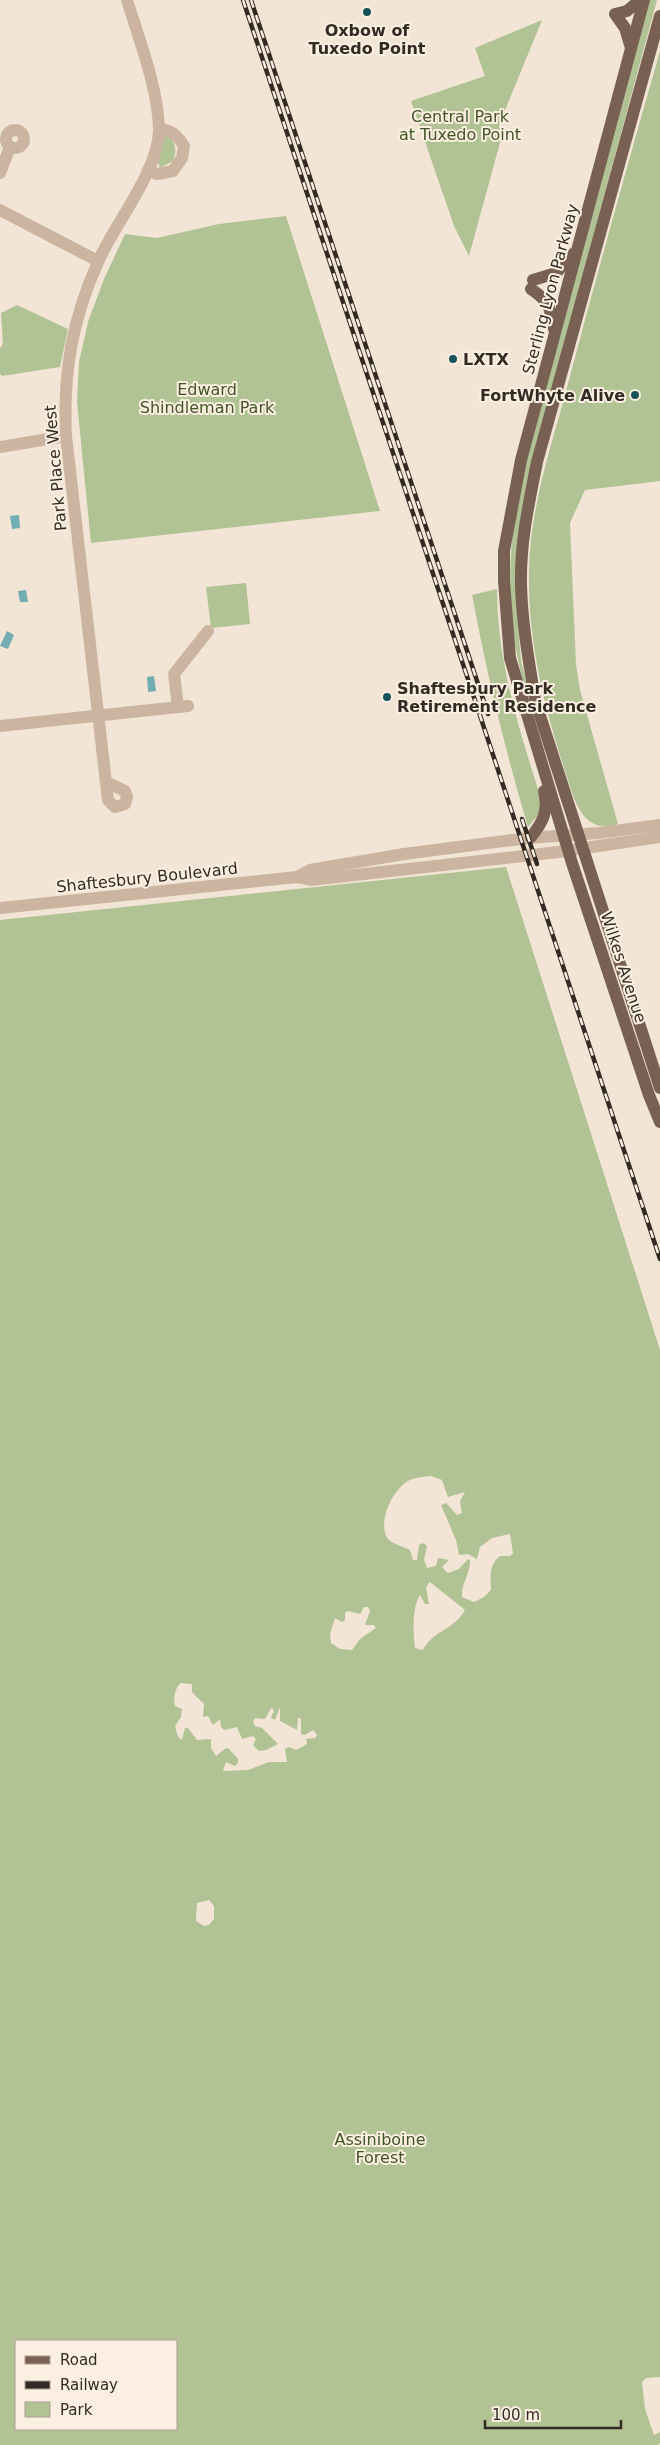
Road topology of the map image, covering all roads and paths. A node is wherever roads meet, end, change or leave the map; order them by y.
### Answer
1 (127, 0) edge
2 (640, 0) edge
3 (644, 0) edge
4 (660, 16) edge
5 (631, 49) junction
6 (159, 129) junction
7 (10, 147) dead end
8 (148, 170) junction
9 (0, 173) edge
10 (0, 210) edge
11 (578, 248) junction
12 (98, 261) junction
13 (555, 334) junction
14 (66, 436) junction
15 (0, 447) edge
16 (208, 631) dead end
17 (98, 716) junction
18 (0, 726) edge
19 (535, 745) junction
20 (106, 782) dead end
21 (660, 825) edge
22 (579, 834) junction
23 (564, 835) junction
24 (531, 837) junction
25 (660, 837) edge
26 (583, 848) junction
27 (568, 850) junction
28 (297, 878) junction
29 (0, 908) edge
30 (660, 1088) edge
31 (660, 1122) edge

1 - 6 street, Park Place West
2 - 5 main road
3 - 5 main road, Sterling Lyon Parkway
4 - 22 main road, Sterling Lyon Parkway
5 - 11 main road, Sterling Lyon Parkway
6 - 8 street, Park Place West
6 - 8 street
7 - 9 street
8 - 12 street, Park Place West
10 - 12 street
11 - 13 main road, Sterling Lyon Parkway
11 - 13 main road
12 - 14 street, Park Place West
13 - 19 main road, Sterling Lyon Parkway
14 - 15 street
14 - 17 street, Park Place West
16 - 17 street
17 - 18 street
17 - 20 street, Park Place West
19 - 23 main road, Sterling Lyon Parkway
19 - 24 main road
21 - 22 street, Shaftesbury Boulevard
22 - 23 street, Shaftesbury Boulevard
22 - 26 main road, Wilkes Avenue
23 - 24 street, Shaftesbury Boulevard
23 - 27 main road, Sterling Lyon Parkway
24 - 28 street, Shaftesbury Boulevard
25 - 26 street, Shaftesbury Boulevard
26 - 27 street, Shaftesbury Boulevard
26 - 30 main road, Wilkes Avenue
27 - 28 street, Shaftesbury Boulevard
27 - 31 main road, Wilkes Avenue
28 - 29 street, Shaftesbury Boulevard

